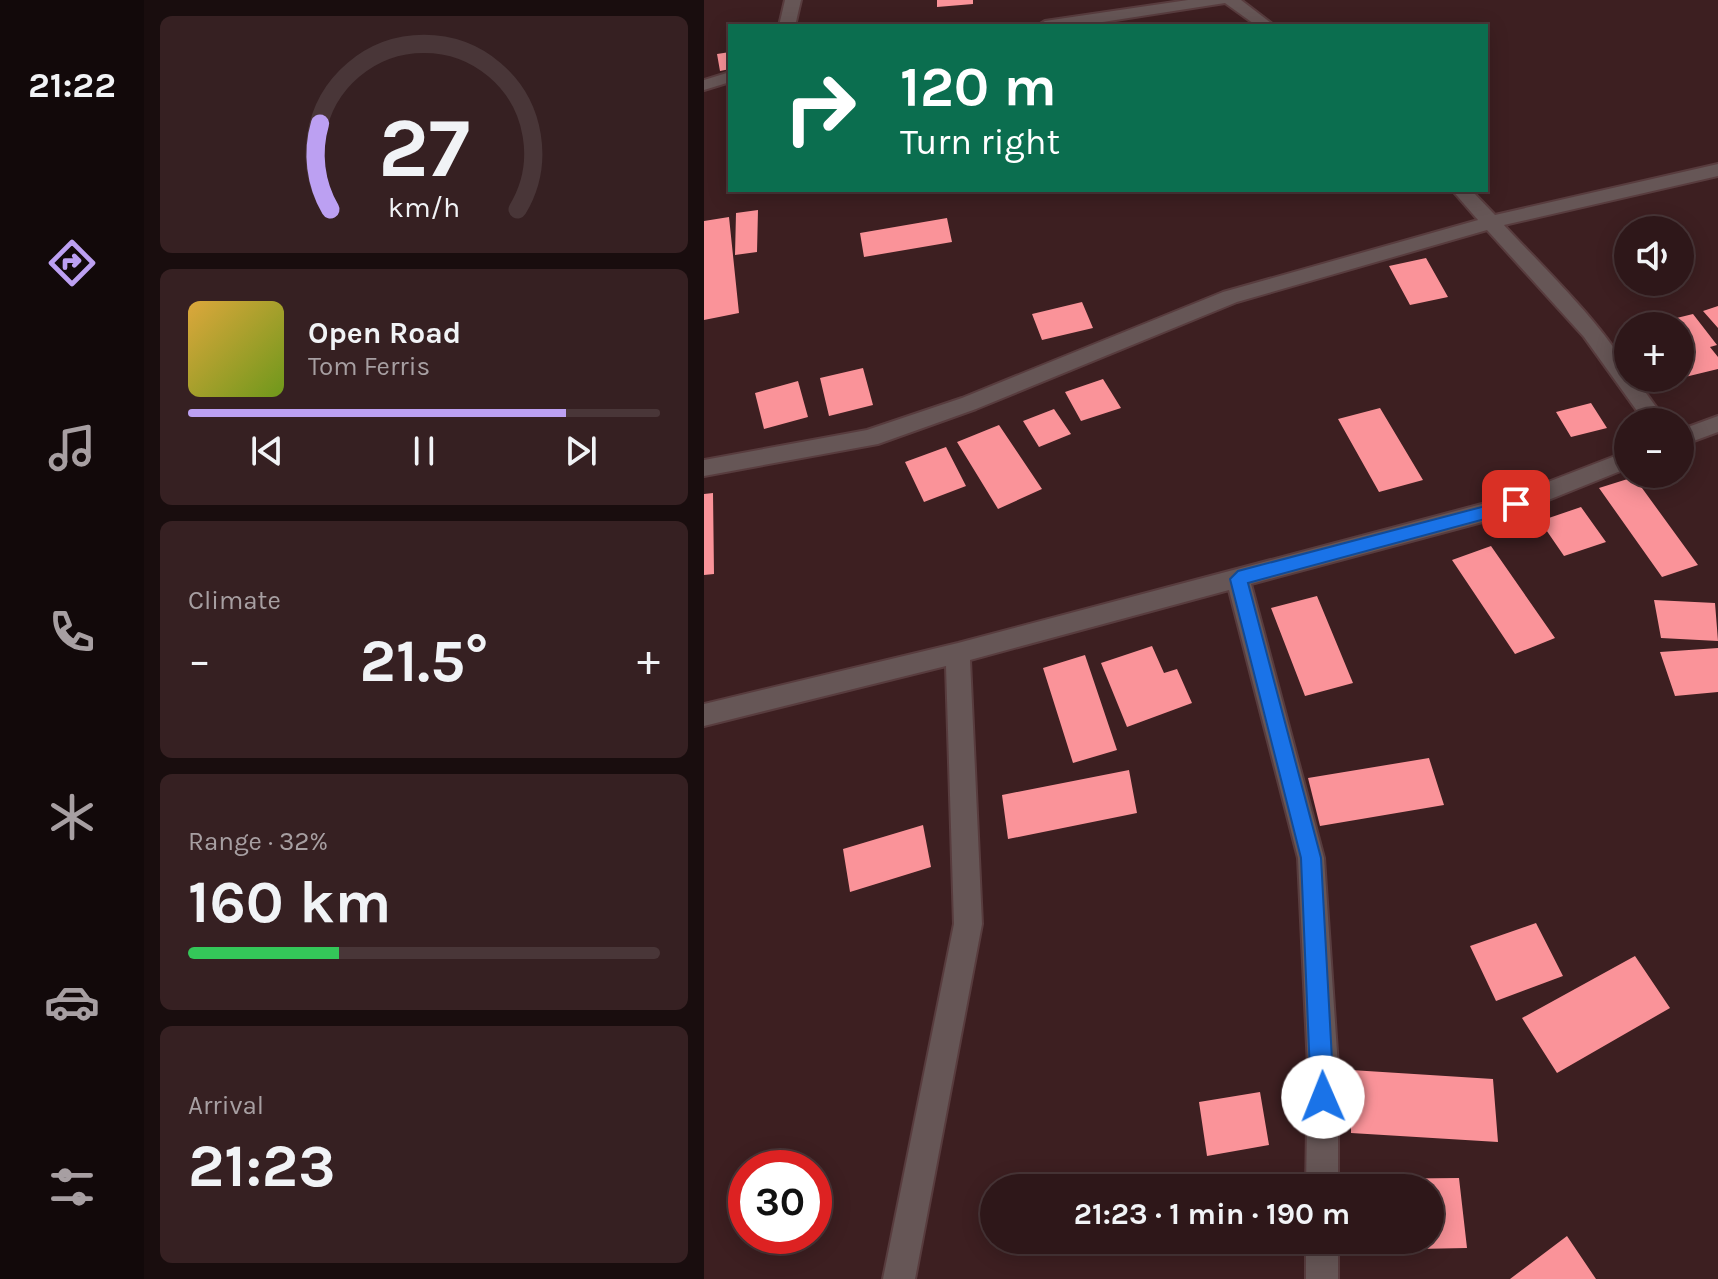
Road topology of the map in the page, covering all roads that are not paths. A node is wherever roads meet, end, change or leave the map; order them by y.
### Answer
1 (793, 0) edge
2 (1219, 0) edge
3 (1231, 0) edge
4 (787, 24) edge
5 (1058, 24) edge
6 (1264, 24) edge
7 (728, 78) edge
8 (704, 85) edge
9 (1718, 170) edge
10 (1463, 192) edge
11 (1492, 222) junction
12 (1646, 408) edge
13 (1718, 424) edge
14 (1694, 433) edge
15 (1614, 465) edge
16 (704, 468) edge
17 (1238, 579) junction
18 (958, 653) junction
19 (704, 715) edge
20 (1322, 1174) edge
21 (1322, 1254) edge
22 (899, 1279) edge
23 (1322, 1279) edge

1 - 4 street
2 - 5 street
3 - 6 street
7 - 8 street
9 - 11 street
10 - 11 street
11 - 12 street
11 - 16 street
13 - 14 street
15 - 17 street
17 - 18 street
17 - 20 street
18 - 19 street
18 - 22 street
21 - 23 street

